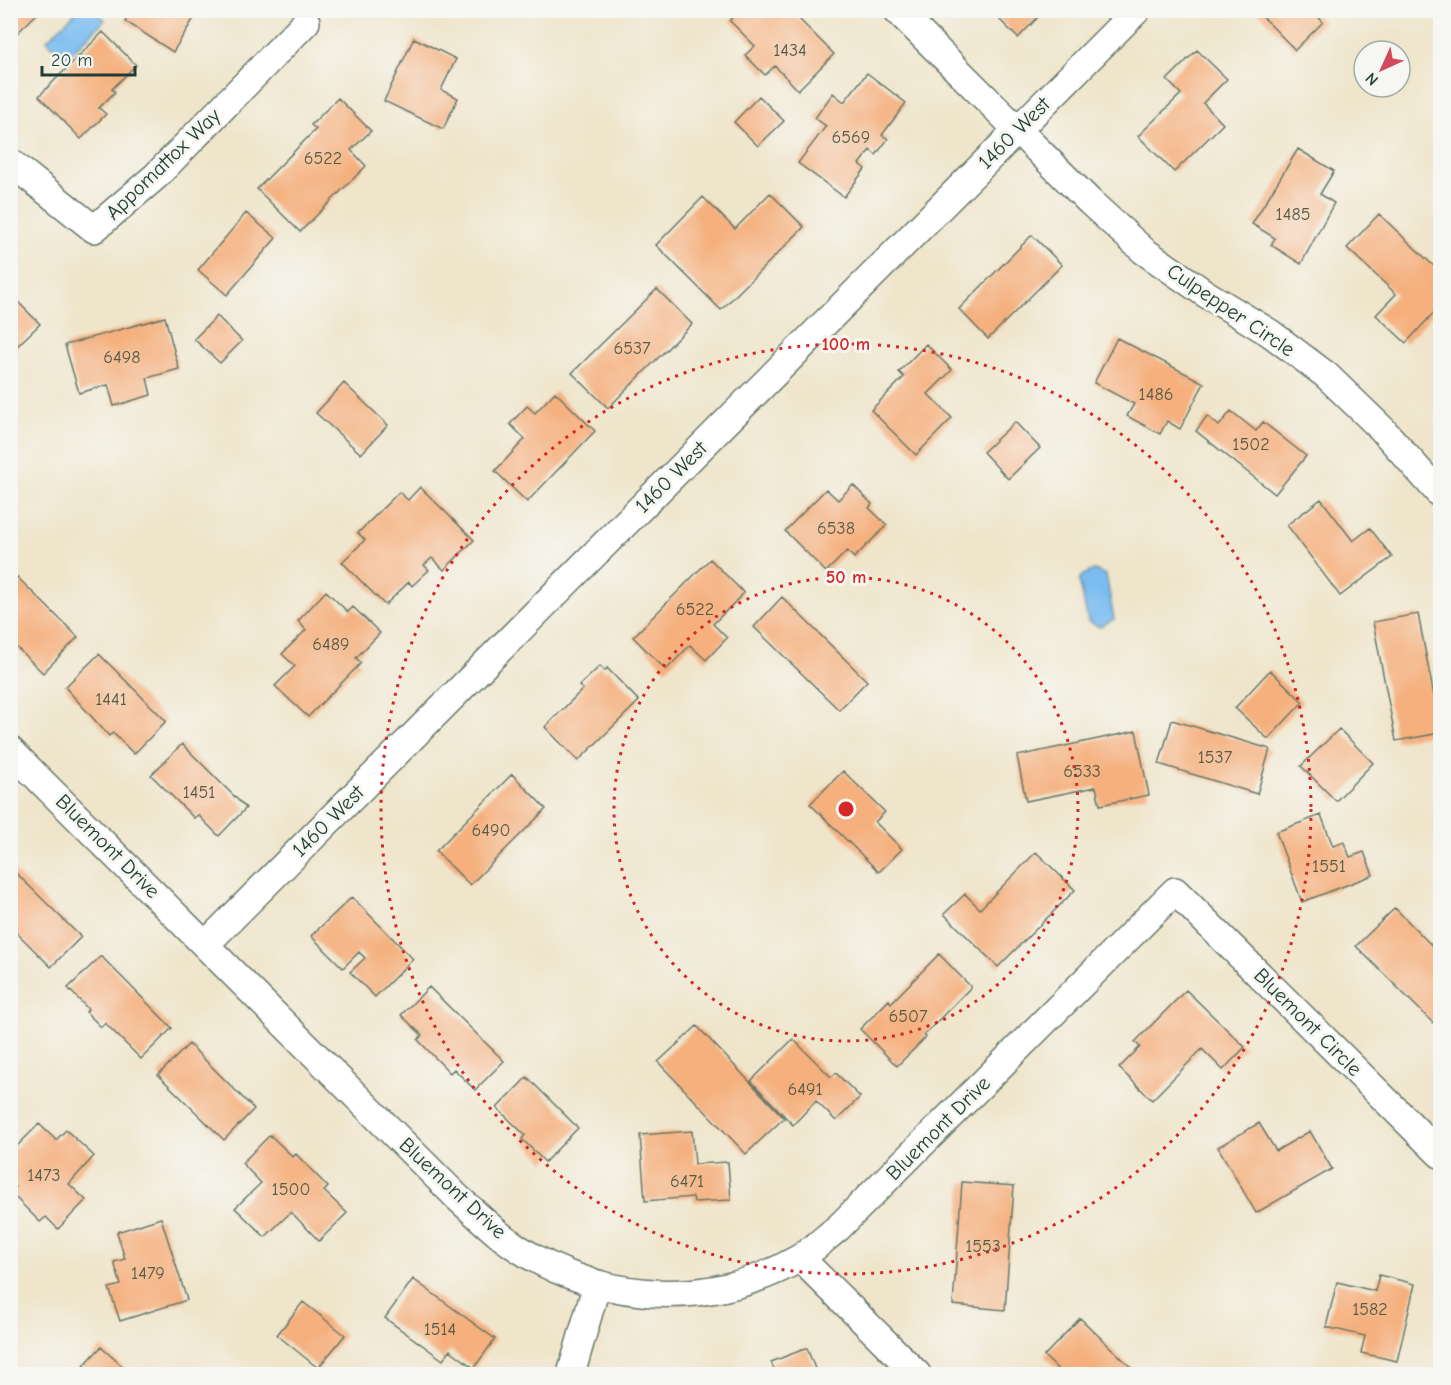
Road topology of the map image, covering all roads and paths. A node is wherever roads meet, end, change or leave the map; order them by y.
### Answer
1 (897, 10) edge
2 (1137, 10) edge
3 (306, 22) dead end
4 (1018, 129) junction
5 (10, 162) edge
6 (1440, 494) edge
7 (10, 750) edge
8 (1175, 891) joint
9 (206, 944) junction
10 (1440, 1154) edge
11 (800, 1258) junction
12 (597, 1284) junction
13 (571, 1374) edge
14 (917, 1374) edge

1 - 4 street, Culpepper Circle
2 - 4 street, 1460 West
3 - 5 street, Appomattox Way
4 - 6 street, Culpepper Circle
4 - 9 street, 1460 West
7 - 9 street, Bluemont Drive
8 - 10 street, Bluemont Circle
8 - 11 street, Bluemont Drive
9 - 12 street, Bluemont Drive
11 - 12 street, Bluemont Drive
11 - 14 street
12 - 13 street

